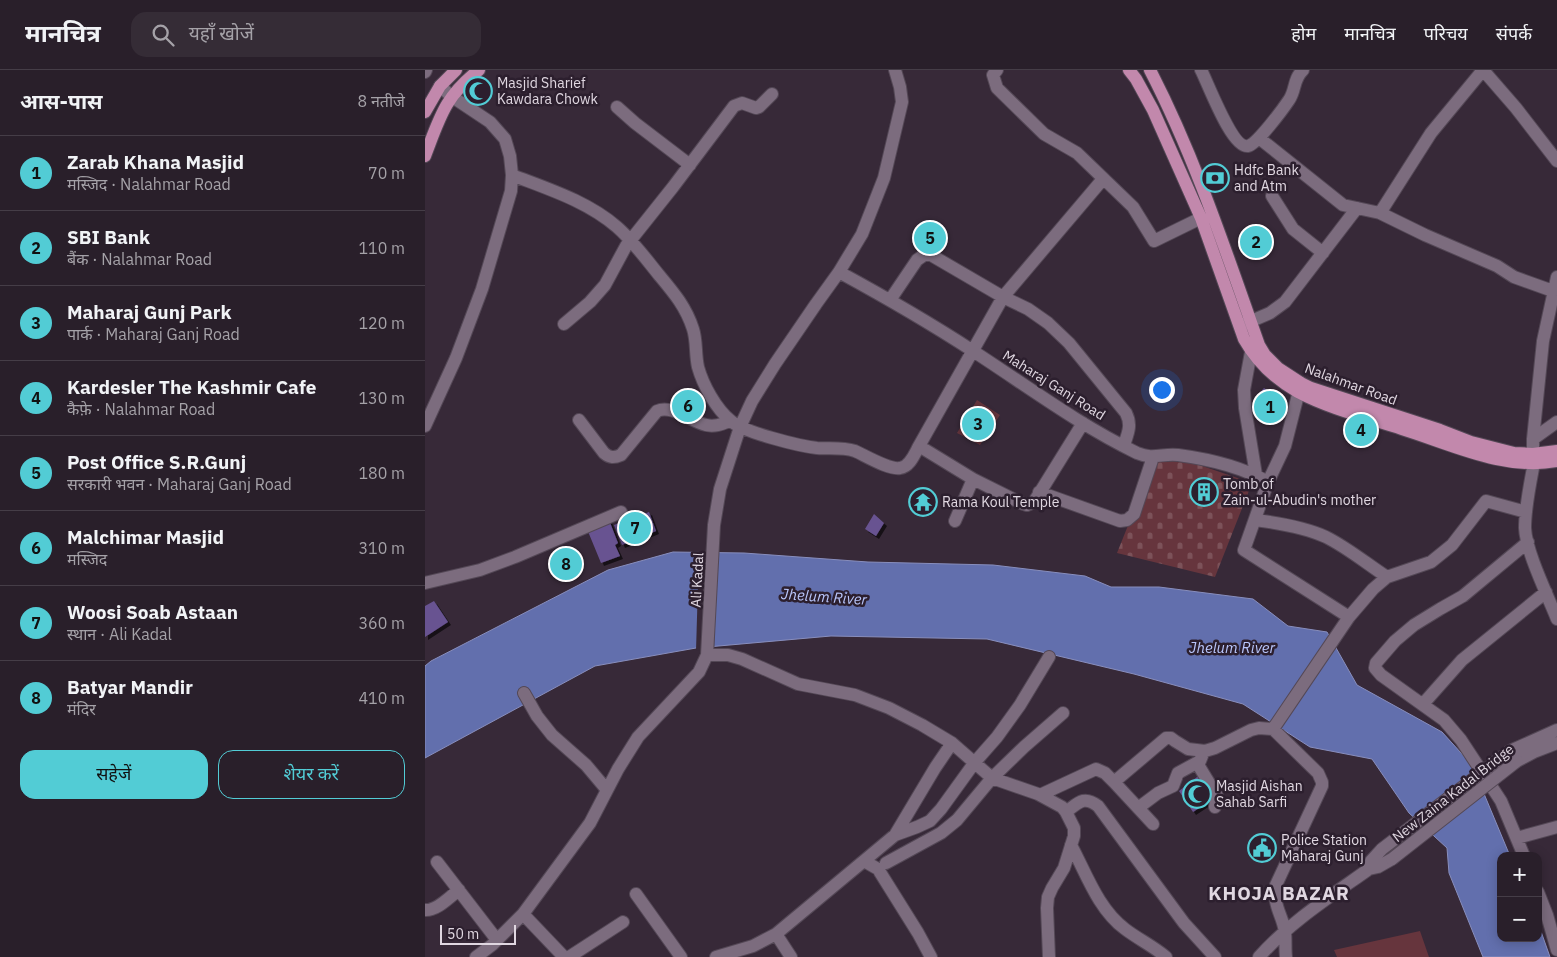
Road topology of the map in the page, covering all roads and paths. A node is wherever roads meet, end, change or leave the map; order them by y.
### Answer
1 (479, 70) edge
2 (895, 70) edge
3 (997, 70) edge
4 (1129, 70) edge
5 (1150, 70) edge
6 (1201, 70) edge
7 (1303, 70) edge
8 (1483, 70) edge
9 (452, 71) edge
10 (440, 86) junction
11 (772, 94) dead end
12 (451, 96) junction
13 (617, 107) dead end
14 (425, 112) edge
15 (1259, 138) junction
16 (425, 156) edge
17 (1557, 161) edge
18 (690, 164) junction
19 (513, 175) junction
20 (1103, 179) junction
21 (1272, 196) dead end
22 (1357, 208) junction
23 (1380, 213) junction
24 (1201, 218) junction
25 (631, 241) junction
26 (1323, 253) junction
27 (839, 272) junction
28 (1556, 282) edge
29 (1003, 297) junction
30 (890, 300) junction
31 (564, 324) dead end
32 (1245, 324) junction
33 (973, 351) junction
34 (1251, 352) junction
35 (1300, 387) junction
36 (579, 420) dead end
37 (1557, 422) edge
38 (1083, 423) junction
39 (735, 424) junction
40 (425, 426) edge
41 (1533, 439) junction
42 (1124, 445) junction
43 (919, 446) junction
44 (1557, 451) edge
45 (1153, 457) junction
46 (1533, 459) junction
47 (1557, 461) edge
48 (1256, 475) junction
49 (973, 479) junction
50 (1268, 482) junction
51 (1039, 492) junction
52 (621, 512) dead end
53 (1526, 512) junction
54 (1255, 520) junction
55 (955, 521) dead end
56 (1528, 542) junction
57 (1387, 578) junction
58 (425, 583) edge
59 (1546, 592) junction
60 (1557, 619) edge
61 (1346, 621) junction
62 (707, 655) junction
63 (1049, 657) dead end
64 (524, 693) dead end
65 (1423, 704) junction
66 (1063, 713) dead end
67 (1274, 727) junction
68 (1557, 730) edge
69 (952, 743) junction
70 (1557, 743) edge
71 (1204, 751) junction
72 (1513, 756) junction
73 (975, 762) junction
74 (1197, 763) junction
75 (992, 778) junction
76 (1114, 782) junction
77 (607, 790) junction
78 (1041, 795) junction
79 (1215, 807) dead end
80 (1138, 808) junction
81 (1066, 812) junction
82 (1153, 824) dead end
83 (1557, 827) edge
84 (895, 835) junction
85 (1517, 838) junction
86 (1071, 845) junction
87 (1522, 852) edge
88 (865, 861) junction
89 (437, 862) dead end
90 (886, 863) dead end
91 (1369, 869) junction
92 (459, 890) junction
93 (636, 894) dead end
94 (1540, 897) edge
95 (425, 910) edge
96 (523, 914) junction
97 (623, 922) dead end
98 (1285, 932) junction
99 (776, 934) junction
100 (497, 940) junction
101 (1557, 950) edge
102 (477, 957) edge
103 (565, 957) edge
104 (569, 957) edge
105 (681, 957) edge
106 (716, 957) edge
107 (791, 957) edge
108 (931, 957) edge
109 (1049, 957) edge
110 (1166, 957) edge
111 (1215, 957) edge
112 (1259, 957) edge
113 (1286, 957) edge

1 - 12 main road
2 - 27 street, Ali Kadal
3 - 20 street
4 - 24 main road, Nalahmar Road
5 - 32 main road, Nalahmar Road
6 - 15 street
7 - 15 street
8 - 17 street
8 - 23 street
9 - 10 main road
10 - 12 street
10 - 14 main road
11 - 18 street
12 - 16 main road
12 - 19 street
13 - 18 street
15 - 22 street
18 - 25 street
19 - 25 street
19 - 40 street
20 - 24 street
20 - 29 street
21 - 26 street
22 - 23 street
22 - 26 street
23 - 28 street
24 - 32 main road, Nalahmar Road
25 - 31 street
25 - 39 street
26 - 32 street
27 - 30 street, Maharaj Ganj Road
27 - 39 street, Ali Kadal
28 - 41 street
29 - 30 street
29 - 33 street
29 - 42 street
30 - 33 street, Maharaj Ganj Road
32 - 34 main road
32 - 35 main road, Nalahmar Road
33 - 38 street, Maharaj Ganj Road
33 - 43 street
34 - 35 main road
34 - 48 street
35 - 46 main road
35 - 50 street
36 - 39 street
37 - 41 street
38 - 42 street, Maharaj Ganj Road
38 - 51 street
39 - 43 street
39 - 62 street, Ali Kadal
41 - 46 street
42 - 45 street, Maharaj Ganj Road
43 - 49 street
44 - 46 main road
45 - 48 street, Maharaj Ganj Road
45 - 51 street
46 - 47 main road
46 - 53 street
48 - 50 street, Maharaj Ganj Road
49 - 51 street
49 - 55 street
50 - 54 street
52 - 58 street
53 - 56 street
53 - 57 street
54 - 57 street
54 - 61 street
56 - 59 street
56 - 65 street
57 - 61 street
59 - 60 street
59 - 65 street
61 - 67 street
62 - 69 street
62 - 77 street
63 - 73 street
64 - 77 street
65 - 85 street
66 - 75 street
67 - 71 street
67 - 98 street
68 - 72 street
69 - 73 street
69 - 84 street
70 - 72 street, New Zaina Kadal Bridge
71 - 74 street
71 - 76 street
72 - 91 street, New Zaina Kadal Bridge, bridge
72 - 91 street, New Zaina Kadal Bridge, bridge
73 - 75 street
73 - 84 street
74 - 79 street
74 - 80 street
75 - 78 street
75 - 90 street
76 - 78 street
76 - 80 street
77 - 96 street
78 - 81 street
80 - 82 street
81 - 86 street
81 - 111 street
83 - 85 street
84 - 88 street
85 - 87 street
86 - 109 street
86 - 110 street
88 - 99 street
88 - 108 street
89 - 92 street
91 - 98 street
92 - 95 street
92 - 100 street
93 - 105 street
94 - 101 street
96 - 100 street
96 - 103 street
97 - 104 street
98 - 112 street
98 - 113 street
99 - 106 street
99 - 107 street
100 - 102 street

